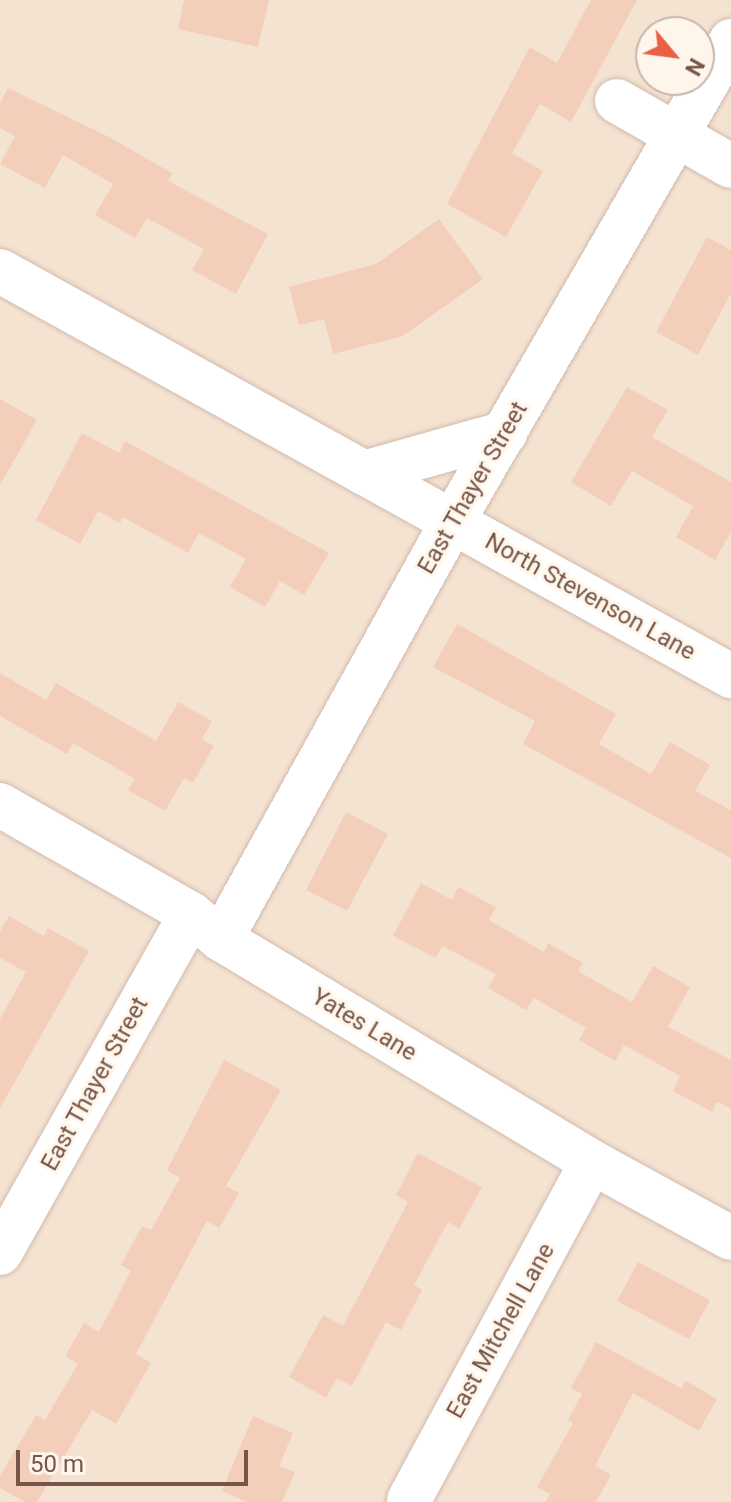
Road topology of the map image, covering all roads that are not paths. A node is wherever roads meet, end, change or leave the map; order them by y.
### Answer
1 (731, 41) edge
2 (617, 101) dead end
3 (679, 138) junction
4 (731, 166) edge
5 (0, 271) edge
6 (505, 433) junction
7 (364, 473) junction
8 (453, 521) junction
9 (731, 676) edge
10 (0, 805) edge
11 (206, 926) junction
12 (592, 1162) junction
13 (731, 1238) edge
14 (0, 1253) edge
15 (409, 1500) dead end

1 - 3 street, East Thayer Street
2 - 3 street
3 - 4 street
3 - 6 street, East Thayer Street
5 - 7 street, North Stevenson Lane
6 - 7 street
6 - 8 street, East Thayer Street
7 - 8 street, North Stevenson Lane
8 - 9 street, North Stevenson Lane
8 - 11 street, East Thayer Street
10 - 11 street, Yates Lane
11 - 12 street, Yates Lane
11 - 14 street, East Thayer Street
12 - 13 street, Yates Lane
12 - 15 street, East Mitchell Lane

